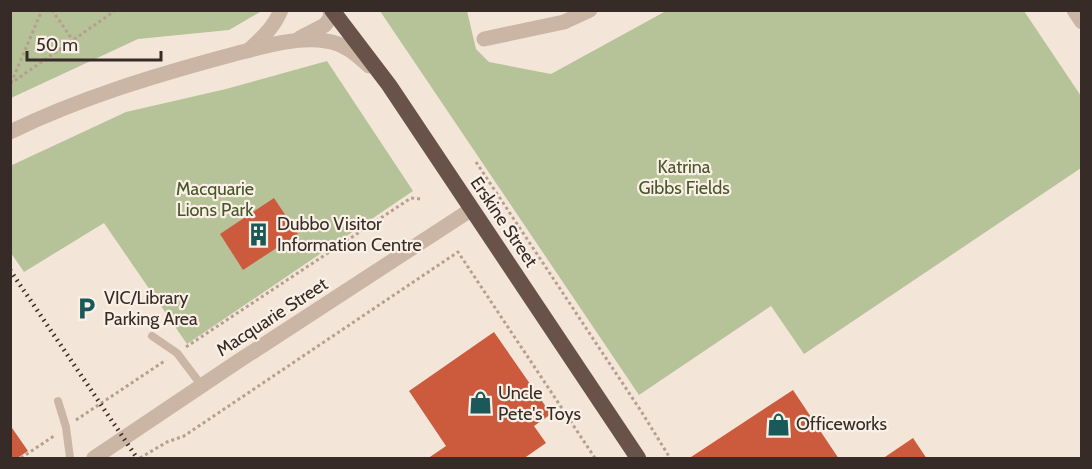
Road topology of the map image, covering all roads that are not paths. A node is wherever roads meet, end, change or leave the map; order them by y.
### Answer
1 (281, 10) edge
2 (331, 10) edge
3 (590, 10) edge
4 (1074, 10) edge
5 (1082, 22) edge
6 (484, 39) dead end
7 (293, 41) junction
8 (248, 51) junction
9 (389, 85) junction
10 (10, 132) edge
11 (472, 209) junction
12 (152, 336) dead end
13 (202, 386) junction
14 (58, 401) dead end
15 (70, 459) edge
16 (94, 459) edge
17 (638, 459) edge

1 - 8 street
2 - 7 street
2 - 9 highway, Erskine Street
3 - 6 street
4 - 5 street
7 - 8 street
7 - 9 street
8 - 10 street
9 - 11 highway, Erskine Street
11 - 13 street, Macquarie Street
11 - 17 highway, Erskine Street
12 - 13 lane
13 - 16 street, Macquarie Street
14 - 15 lane

